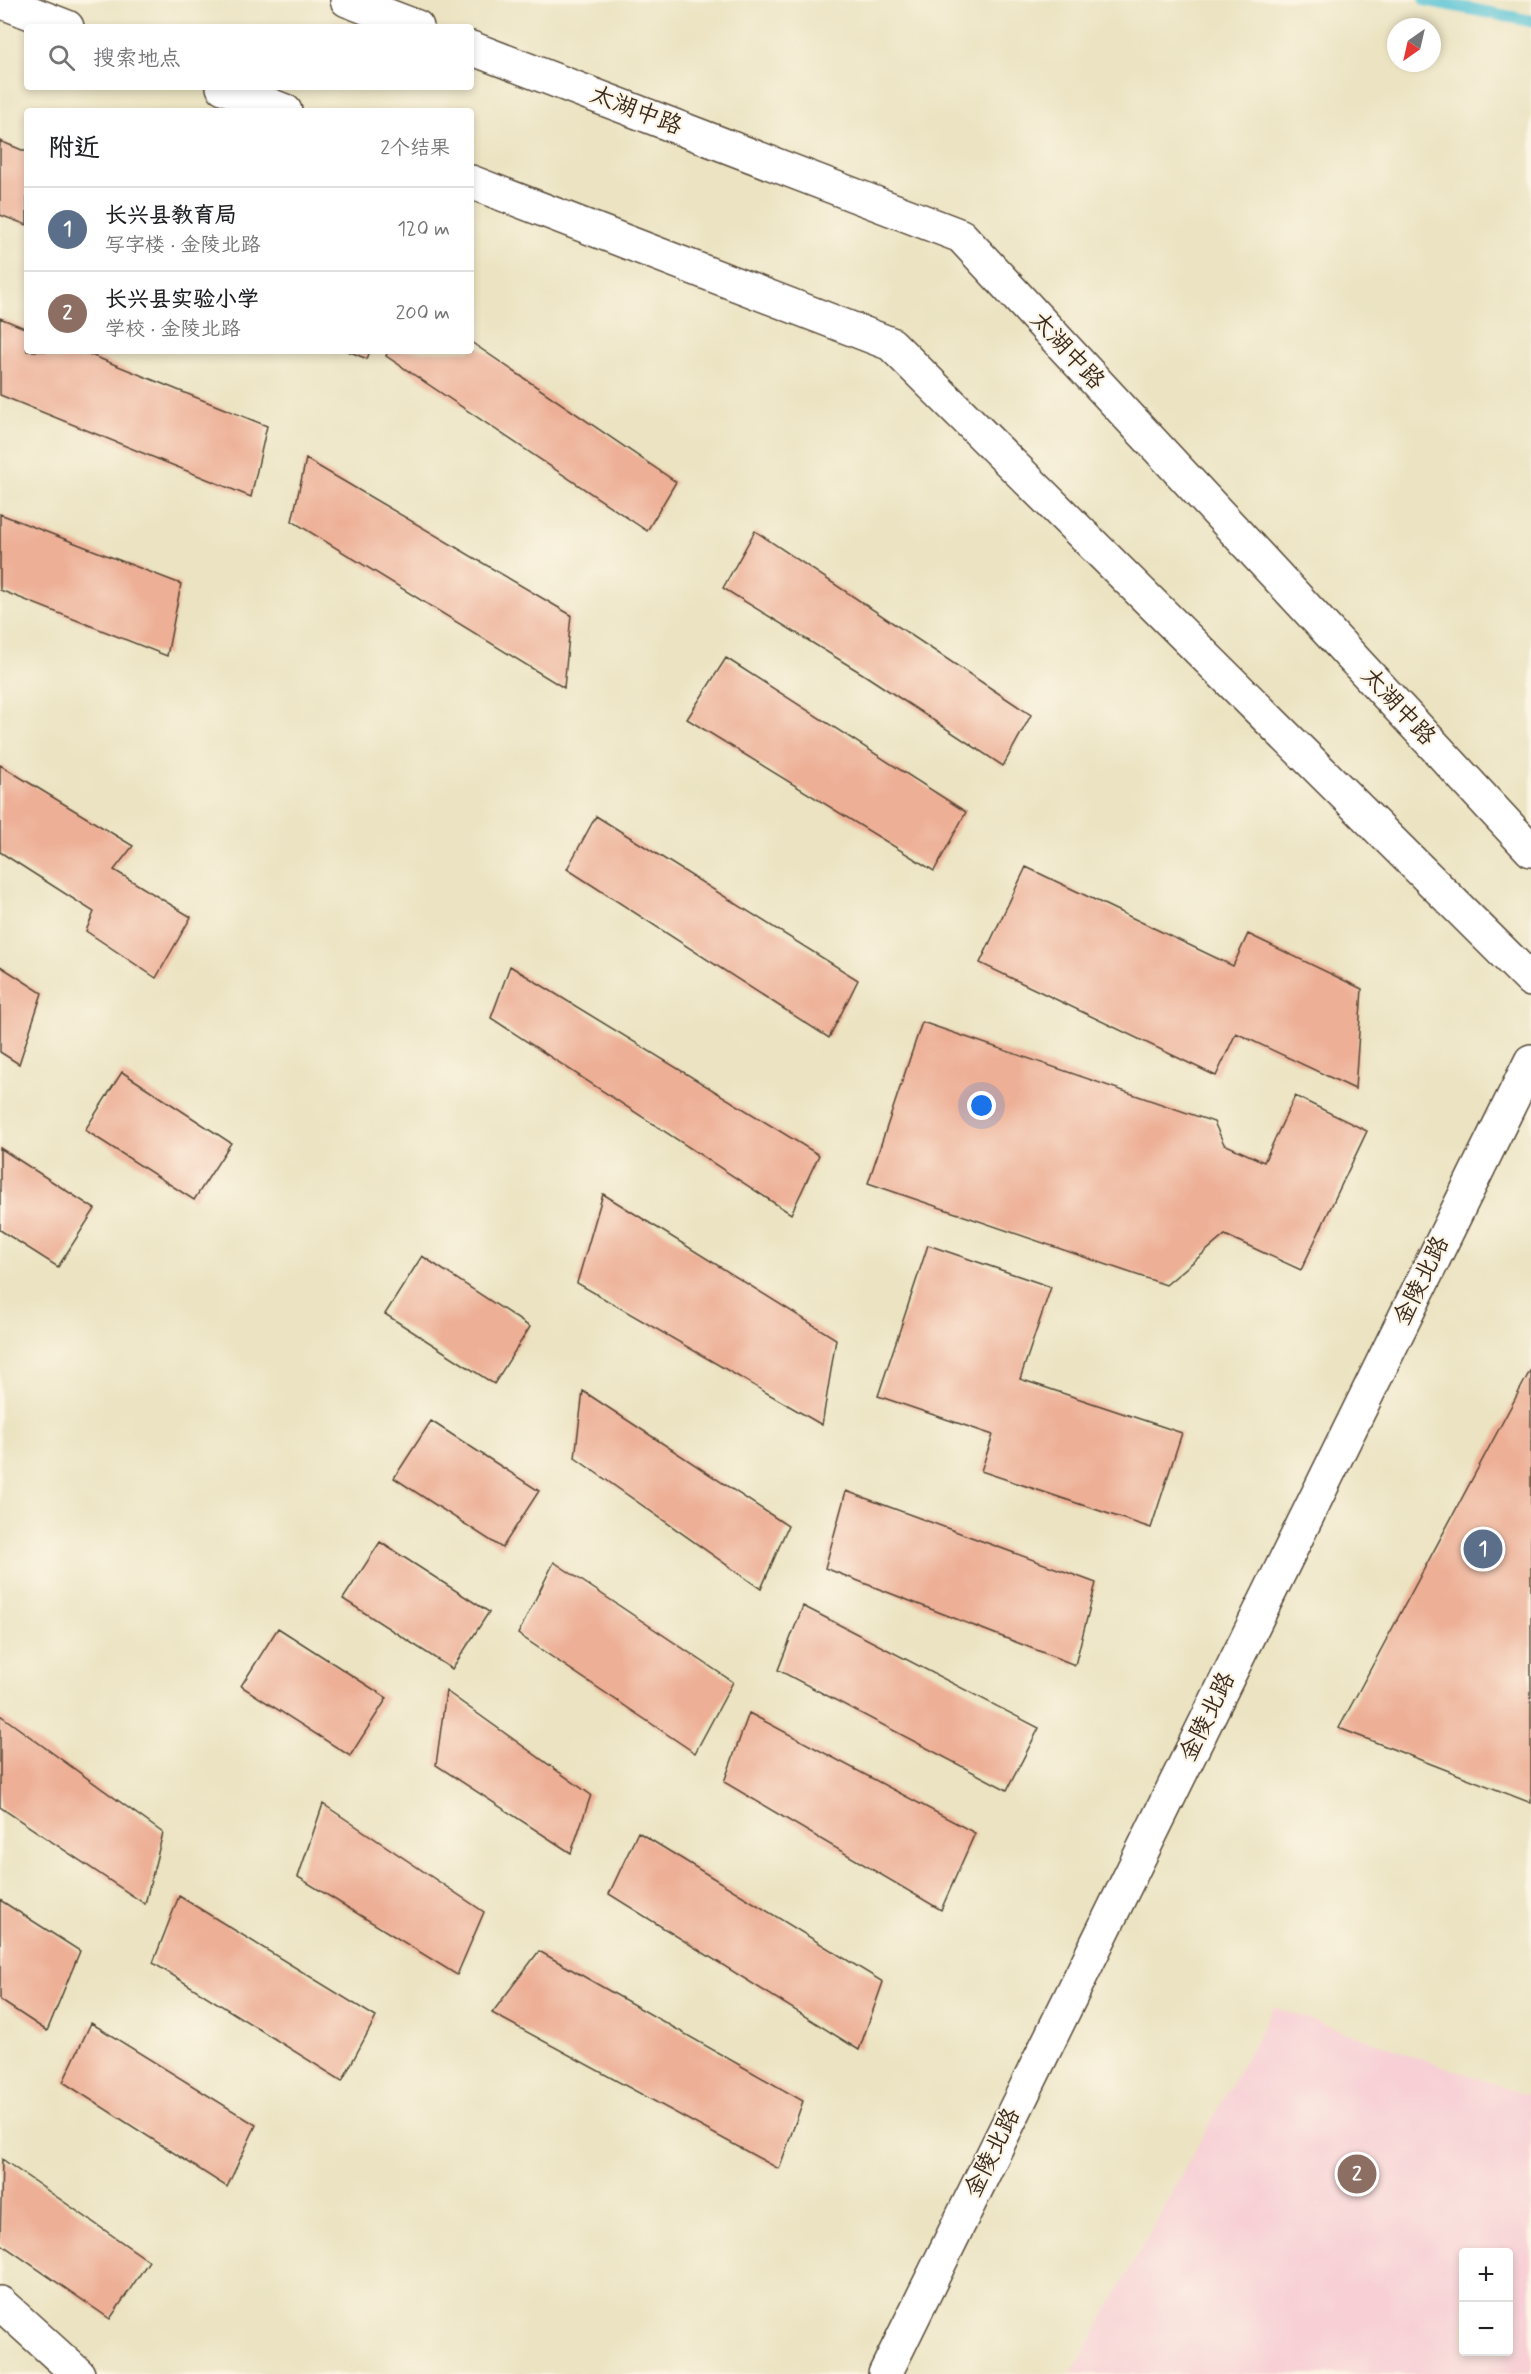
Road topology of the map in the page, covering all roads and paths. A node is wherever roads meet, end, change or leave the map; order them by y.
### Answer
1 (347, 0) edge
2 (0, 1) edge
3 (59, 24) edge
4 (409, 24) edge
5 (474, 49) edge
6 (231, 90) edge
7 (277, 108) edge
8 (474, 183) edge
9 (1531, 850) edge
10 (1531, 980) edge
11 (1531, 1061) edge
12 (0, 2303) edge
13 (78, 2374) edge
14 (885, 2374) edge

1 - 4 street
2 - 3 street
5 - 9 street, 太湖中路
6 - 7 street
8 - 10 street
11 - 14 street, 金陵北路
12 - 13 street

